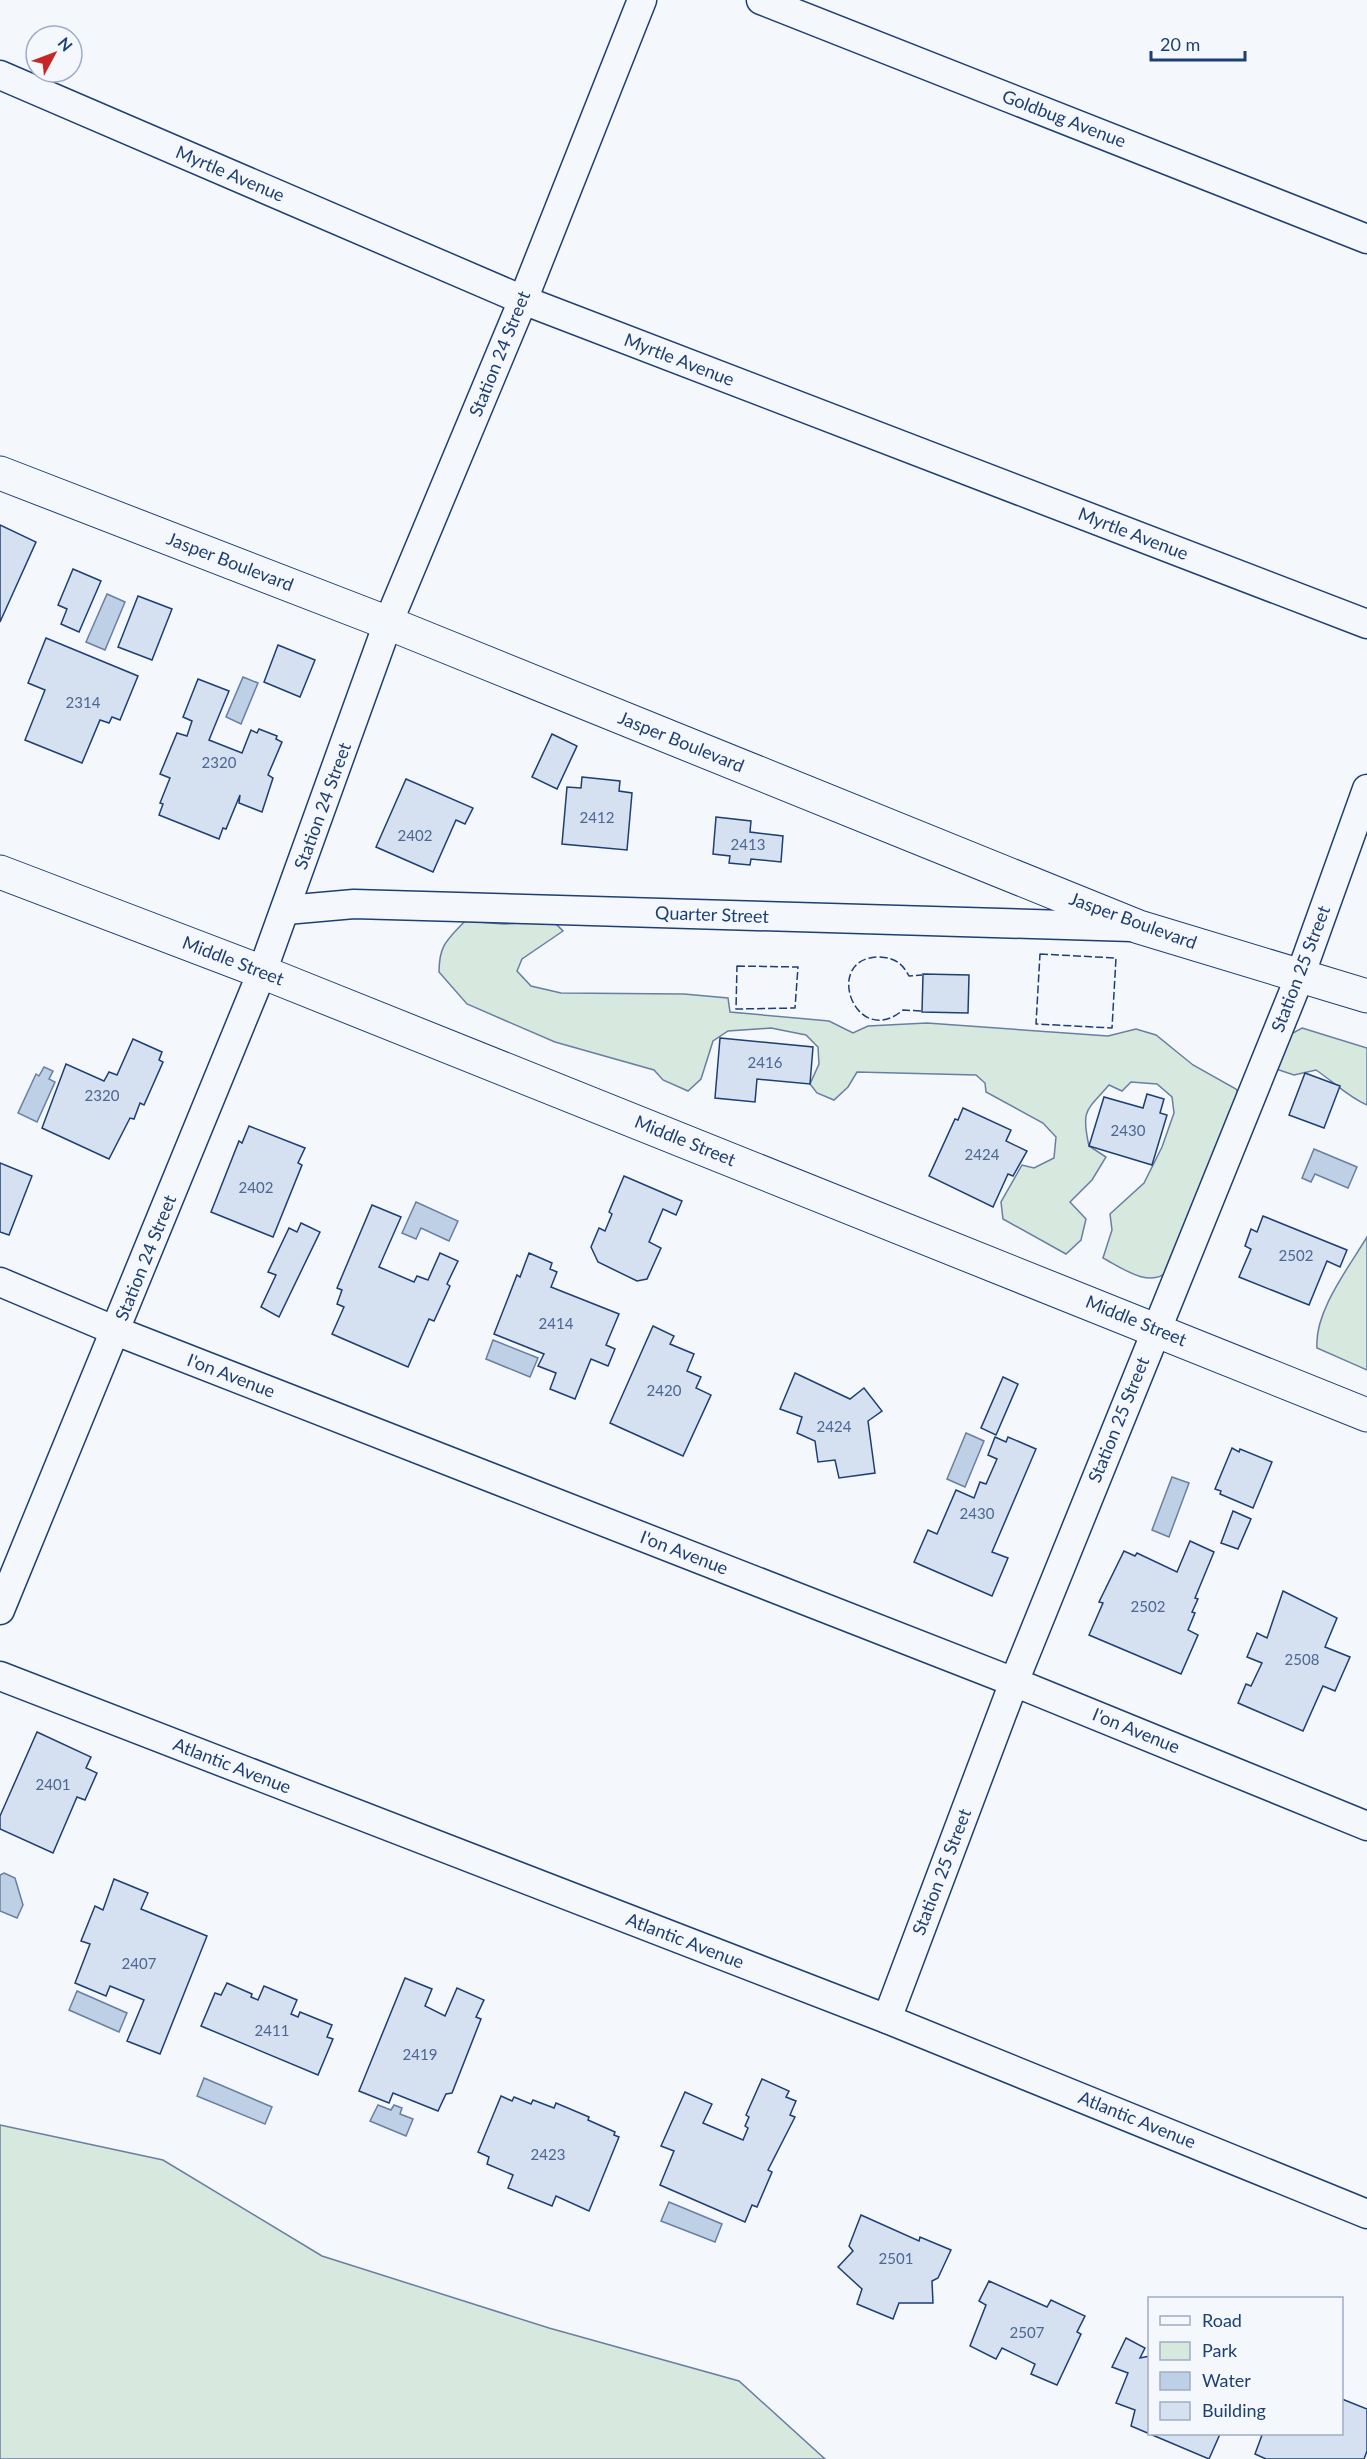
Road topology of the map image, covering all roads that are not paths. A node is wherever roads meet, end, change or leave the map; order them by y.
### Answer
1 (642, 0) edge
2 (761, 0) edge
3 (0, 75) edge
4 (1367, 238) edge
5 (523, 300) junction
6 (0, 473) edge
7 (388, 623) junction
8 (1367, 624) edge
9 (1367, 789) edge
10 (0, 872) edge
11 (286, 909) junction
12 (1139, 927) junction
13 (262, 972) junction
14 (1300, 976) junction
15 (1367, 996) edge
16 (0, 1282) edge
17 (1155, 1329) junction
18 (116, 1331) junction
19 (1367, 1415) edge
20 (0, 1610) edge
21 (0, 1676) edge
22 (1014, 1682) junction
23 (1367, 1826) edge
24 (887, 2019) junction
25 (1367, 2214) edge

1 - 5 street, Station 24 Street
2 - 4 street, Goldbug Avenue
3 - 5 street, Myrtle Avenue
5 - 7 street, Station 24 Street
5 - 8 street, Myrtle Avenue
6 - 7 main road, Jasper Boulevard
7 - 11 street, Station 24 Street
7 - 12 main road, Jasper Boulevard
9 - 14 street, Station 25 Street
10 - 13 main road, Middle Street
11 - 12 street, Quarter Street
11 - 13 street, Station 24 Street
12 - 14 main road, Jasper Boulevard
13 - 17 main road, Middle Street
13 - 18 street, Station 24 Street
14 - 15 main road, Jasper Boulevard
14 - 17 street, Station 25 Street
16 - 18 street, I'on Avenue
17 - 19 main road, Middle Street
17 - 22 street, Station 25 Street
18 - 20 street, Station 24 Street
18 - 22 street, I'on Avenue
21 - 24 street, Atlantic Avenue
22 - 23 street, I'on Avenue
22 - 24 street, Station 25 Street
24 - 25 street, Atlantic Avenue

